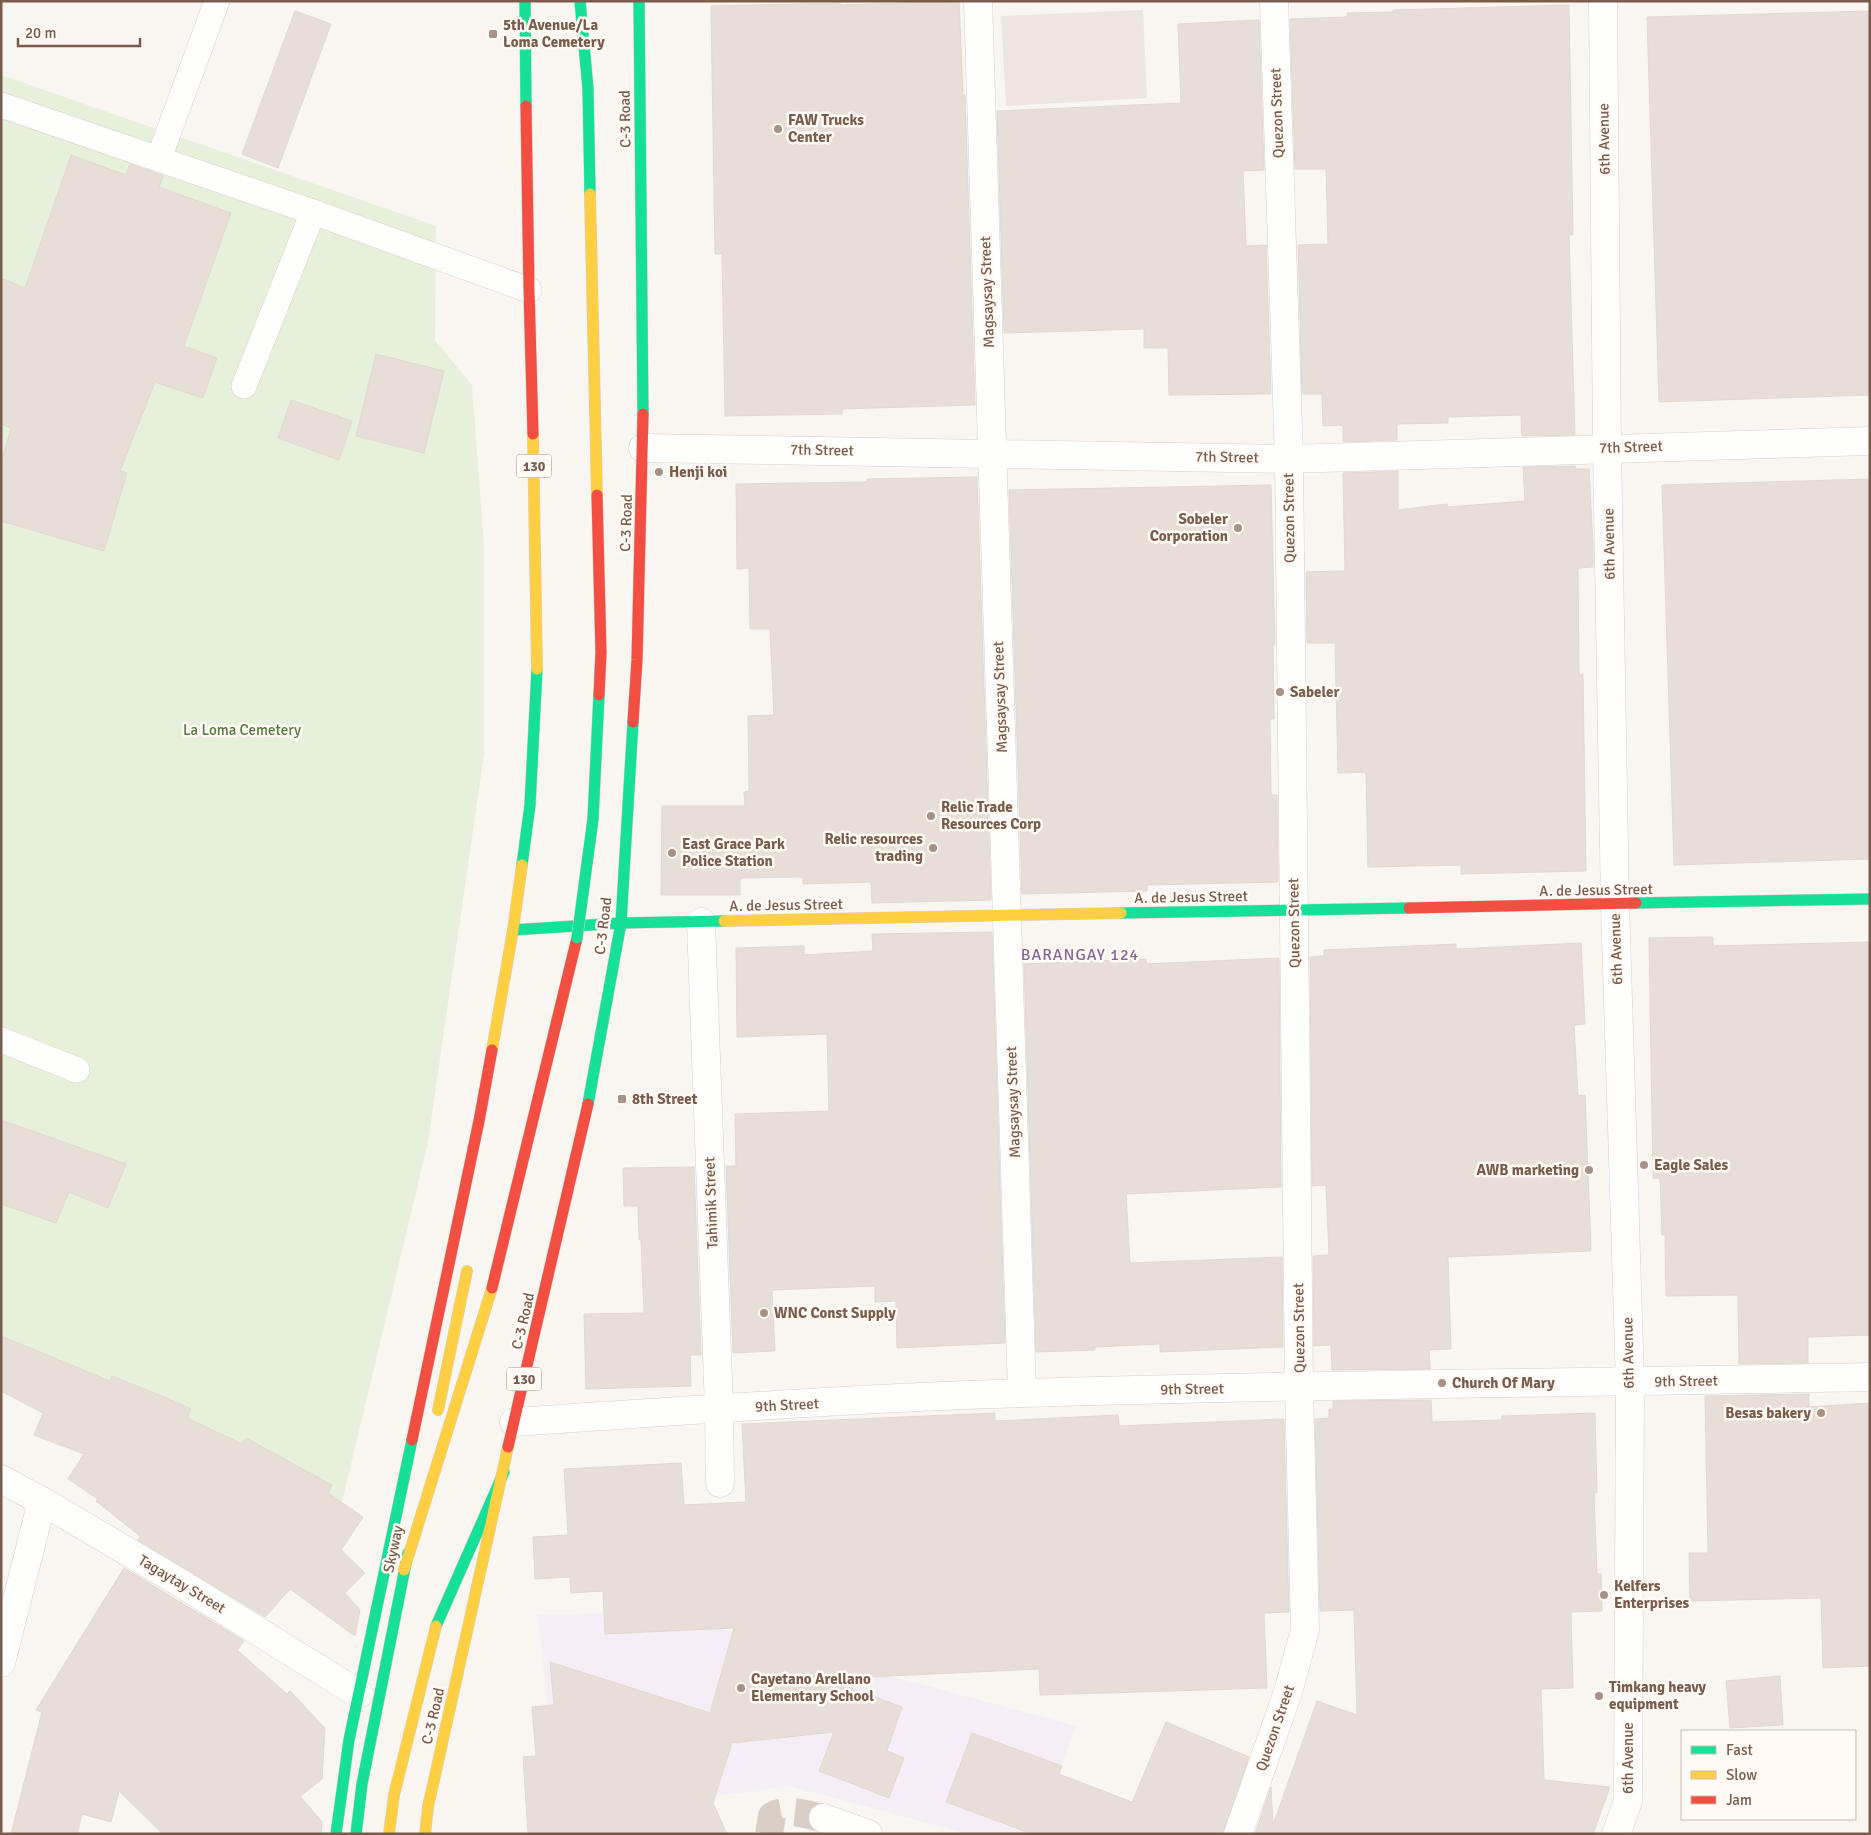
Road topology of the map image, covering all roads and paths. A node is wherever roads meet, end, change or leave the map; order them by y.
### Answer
1 (217, 1) edge
2 (524, 1) edge
3 (580, 1) edge
4 (639, 1) edge
5 (978, 1) edge
6 (1274, 1) edge
7 (1602, 1) edge
8 (1, 105) edge
9 (159, 158) junction
10 (313, 212) junction
11 (528, 290) junction
12 (244, 386) dead end
13 (1870, 441) edge
14 (643, 448) junction
15 (1607, 448) junction
16 (993, 453) junction
17 (1289, 459) junction
18 (1870, 899) edge
19 (1615, 904) junction
20 (1294, 910) junction
21 (1007, 916) junction
22 (701, 922) junction
23 (621, 923) junction
24 (513, 930) junction
25 (1, 1040) edge
26 (77, 1070) dead end
27 (467, 1271) dead end
28 (1870, 1377) edge
29 (1630, 1382) junction
30 (1299, 1387) junction
31 (1022, 1393) junction
32 (719, 1408) junction
33 (514, 1422) junction
34 (434, 1426) dead end
35 (428, 1454) dead end
36 (504, 1472) junction
37 (1, 1479) edge
38 (720, 1484) dead end
39 (42, 1501) junction
40 (404, 1570) junction
41 (1, 1663) edge
42 (359, 1694) junction
43 (823, 1818) tunnel mouth
44 (1240, 1833) edge
45 (336, 1834) edge
46 (356, 1834) edge
47 (389, 1834) edge
48 (425, 1834) edge
49 (868, 1834) edge
50 (1616, 1834) edge

1 - 9 lane
2 - 11 main road, 130
3 - 40 main road, bridge
4 - 14 main road, C-3 Road / 130
5 - 16 street, Magsaysay Street
6 - 17 street, Quezon Street
7 - 15 street, 6th Avenue
8 - 9 lane
9 - 10 lane
10 - 11 lane
10 - 12 lane
11 - 24 main road, 130
13 - 15 street, 7th Street
14 - 16 street, 7th Street
14 - 23 main road, C-3 Road / 130
15 - 17 street, 7th Street
15 - 19 street, 6th Avenue
16 - 17 street, 7th Street
16 - 21 street, Magsaysay Street
17 - 20 street, Quezon Street
18 - 19 main road, A. de Jesus Street
19 - 20 main road, A. de Jesus Street
19 - 29 street, 6th Avenue
20 - 21 main road, A. de Jesus Street
20 - 30 street, Quezon Street
21 - 22 main road, A. de Jesus Street
21 - 31 street, Magsaysay Street
22 - 23 main road, A. de Jesus Street
22 - 32 street, Tahimik Street
23 - 24 main road, A. de Jesus Street
23 - 33 main road, C-3 Road / 130
24 - 42 main road, 130
25 - 26 lane
27 - 34 main road
28 - 29 street, 9th Street
29 - 30 street, 9th Street
29 - 50 street, 6th Avenue
30 - 31 street, 9th Street
30 - 44 street, Quezon Street
31 - 32 street, 9th Street
32 - 33 street, 9th Street
32 - 38 street, Tahimik Street
33 - 36 main road, C-3 Road / 130
35 - 40 main road, Skyway
36 - 47 main road
36 - 48 main road, C-3 Road / 130
37 - 39 street, Tagaytay Street
39 - 41 street
39 - 42 street, Tagaytay Street
40 - 46 main road, Skyway
42 - 45 main road, 130
43 - 49 street

